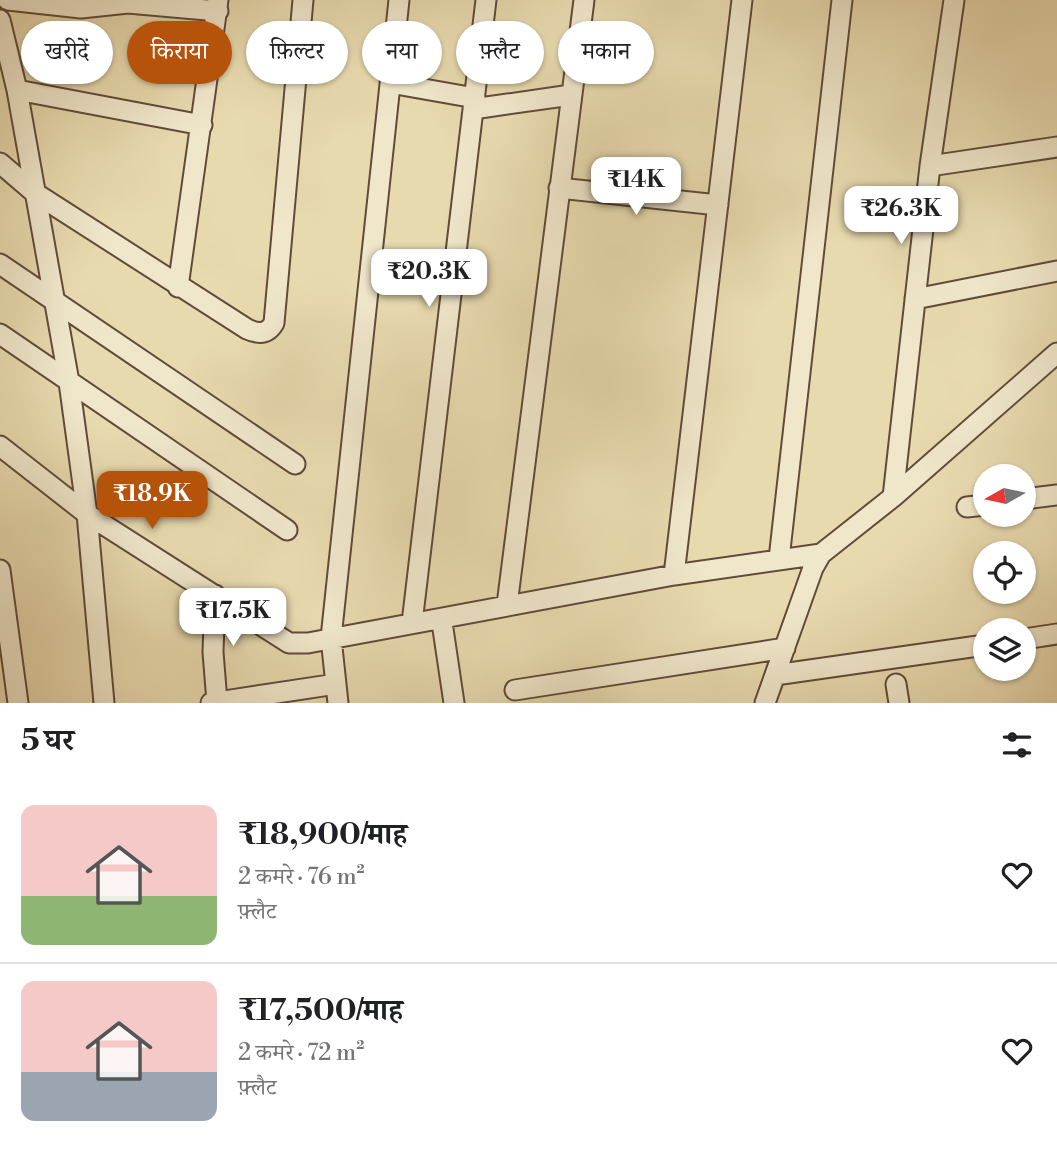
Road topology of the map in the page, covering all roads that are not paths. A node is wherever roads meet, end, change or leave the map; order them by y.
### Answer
1 (8, 0) edge
2 (303, 0) edge
3 (399, 0) edge
4 (486, 0) edge
5 (584, 0) edge
6 (742, 0) edge
7 (842, 0) edge
8 (954, 0) edge
9 (106, 2) edge
10 (218, 5) edge
11 (0, 20) edge
12 (397, 21) edge
13 (390, 84) edge
14 (394, 84) edge
15 (17, 90) junction
16 (571, 94) junction
17 (474, 104) junction
18 (202, 125) junction
19 (1057, 145) edge
20 (0, 163) edge
21 (930, 166) junction
22 (559, 188) junction
23 (35, 193) junction
24 (718, 205) junction
25 (0, 264) edge
26 (1057, 271) edge
27 (178, 287) junction
28 (915, 299) junction
29 (54, 300) junction
30 (0, 334) edge
31 (1057, 353) edge
32 (69, 382) junction
33 (0, 446) edge
34 (295, 464) dead end
35 (1057, 495) edge
36 (893, 497) junction
37 (1036, 498) edge
38 (87, 514) junction
39 (287, 530) dead end
40 (821, 554) junction
41 (779, 559) junction
42 (0, 570) edge
43 (674, 575) junction
44 (215, 595) junction
45 (507, 605) junction
46 (412, 623) junction
47 (443, 629) dead end
48 (1057, 634) edge
49 (1036, 637) edge
50 (331, 638) junction
51 (973, 647) edge
52 (785, 649) junction
53 (775, 676) junction
54 (515, 690) dead end
55 (337, 693) edge
56 (18, 703) edge
57 (104, 703) edge
58 (214, 703) edge
59 (454, 703) edge
60 (765, 703) edge

1 - 9 street
2 - 27 street
3 - 12 street
4 - 17 street
5 - 16 street
6 - 24 street
7 - 41 street
8 - 21 street
9 - 10 street
10 - 18 street
11 - 15 street
13 - 50 street
14 - 17 street
15 - 18 street
15 - 23 street
16 - 17 street
16 - 22 street
17 - 46 street
18 - 27 street
19 - 21 street
20 - 23 street
21 - 28 street
22 - 24 street
22 - 45 street
23 - 27 street
23 - 29 street
24 - 43 street
25 - 29 street
26 - 28 street
28 - 36 street
29 - 32 street
29 - 34 street
30 - 32 street
31 - 36 street
32 - 38 street
32 - 39 street
33 - 38 street
35 - 37 street
36 - 40 street
38 - 44 street
38 - 57 street
40 - 41 street
40 - 52 street
41 - 43 street
42 - 56 street
43 - 45 street
44 - 50 street
44 - 58 street
45 - 46 street
46 - 50 street
47 - 59 street
48 - 49 street
50 - 55 street
51 - 53 street
52 - 53 street
52 - 54 street
53 - 60 street
55 - 58 street

